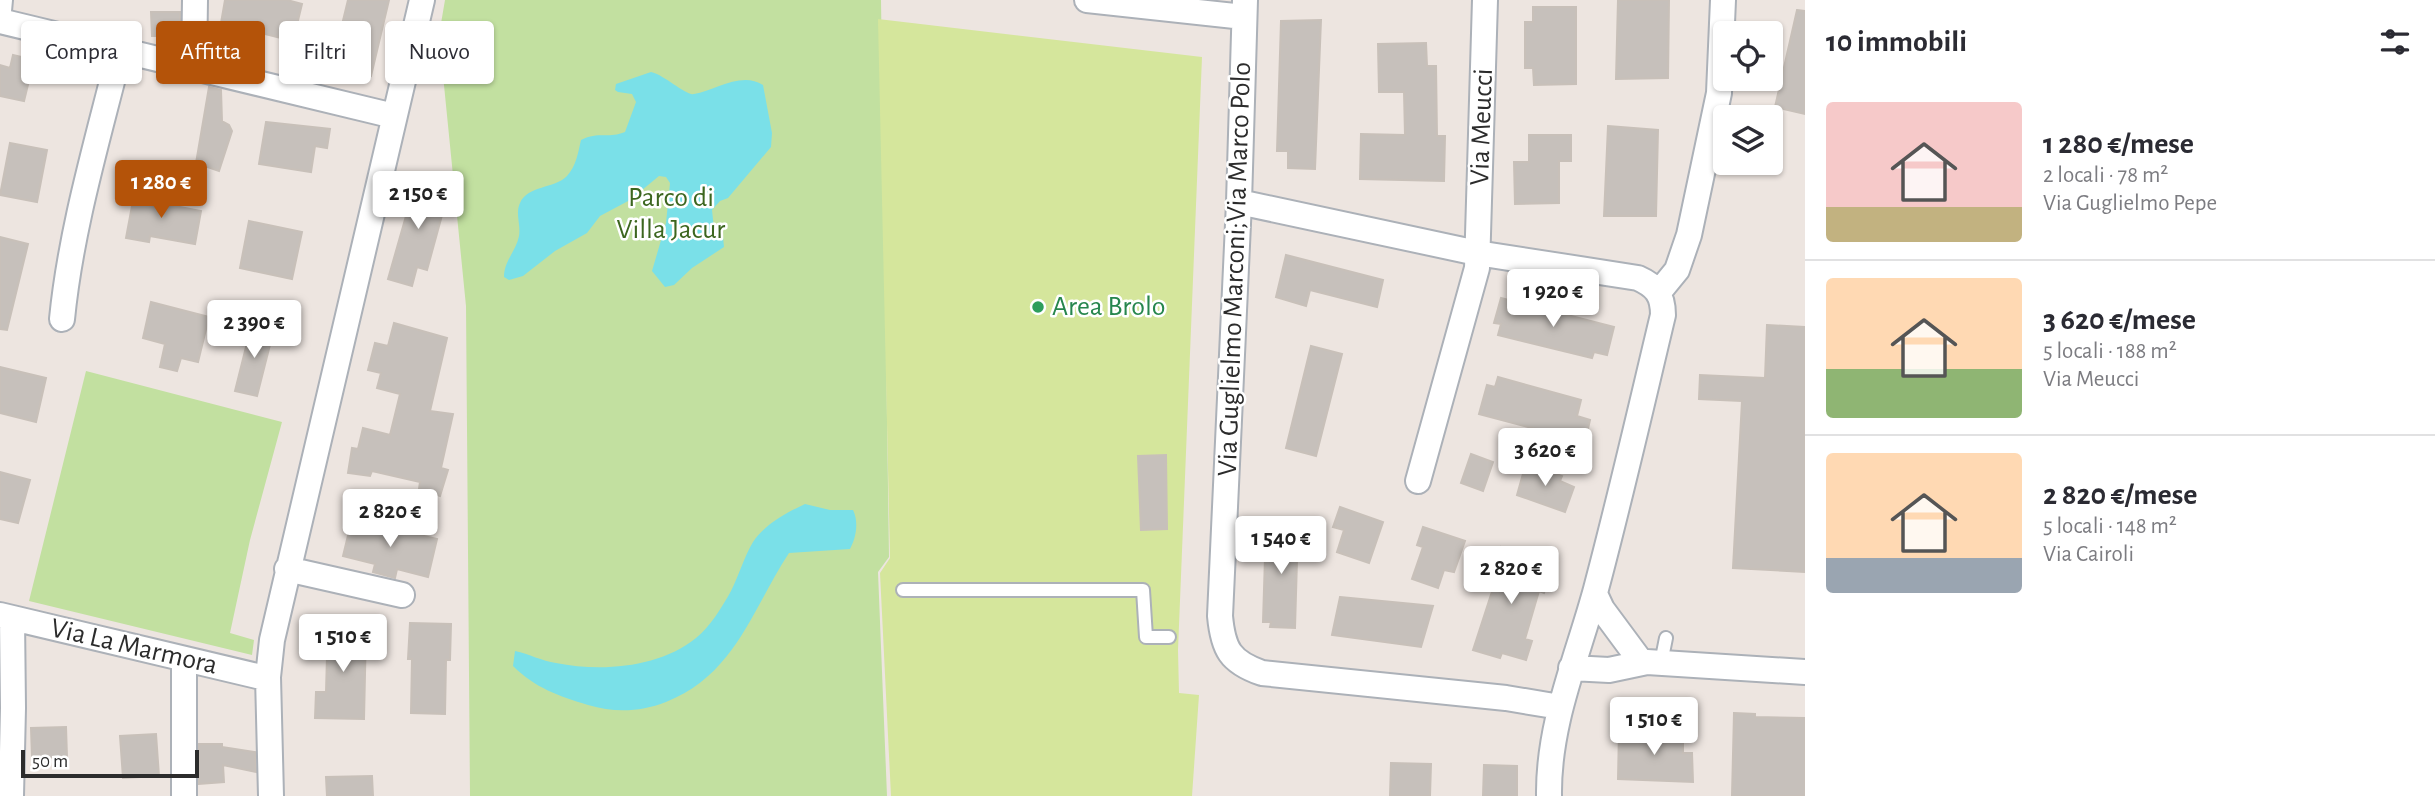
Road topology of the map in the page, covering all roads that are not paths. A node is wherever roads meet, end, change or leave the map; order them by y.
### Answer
1 (195, 0) edge
2 (422, 0) edge
3 (1087, 0) edge
4 (1485, 0) edge
5 (1723, 0) edge
6 (1245, 8) edge
7 (3, 15) edge
8 (23, 21) edge
9 (195, 21) edge
10 (112, 84) edge
11 (263, 84) edge
12 (394, 116) junction
13 (1239, 202) junction
14 (1478, 253) junction
15 (1659, 292) junction
16 (62, 320) dead end
17 (1418, 481) dead end
18 (287, 569) junction
19 (904, 590) dead end
20 (1594, 594) junction
21 (402, 595) dead end
22 (6, 617) edge
23 (1169, 637) dead end
24 (1581, 637) junction
25 (1666, 638) dead end
26 (1644, 657) junction
27 (184, 659) junction
28 (1572, 668) junction
29 (1805, 672) edge
30 (268, 677) junction
31 (1560, 707) junction
32 (11, 796) edge
33 (184, 796) edge
34 (271, 796) edge
35 (1549, 796) edge

1 - 9 street
2 - 12 street
3 - 6 street
4 - 14 street, Via Meucci
5 - 15 street
6 - 13 street, Via Guglielmo Marconi;Via Marco Polo
7 - 8 street
10 - 16 street
11 - 12 street
12 - 18 street
13 - 14 street
13 - 31 street, Via Guglielmo Marconi;Via Marco Polo
14 - 15 street
14 - 17 street, Via Meucci
15 - 20 street
18 - 21 street
18 - 30 street
19 - 23 lane
20 - 24 street
20 - 26 street
22 - 27 street, Via La Marmora
22 - 32 street
24 - 26 street
24 - 28 street
25 - 26 lane
26 - 28 street
26 - 29 street
27 - 30 street, Via La Marmora
27 - 33 street
28 - 31 street
30 - 34 street
31 - 35 street

